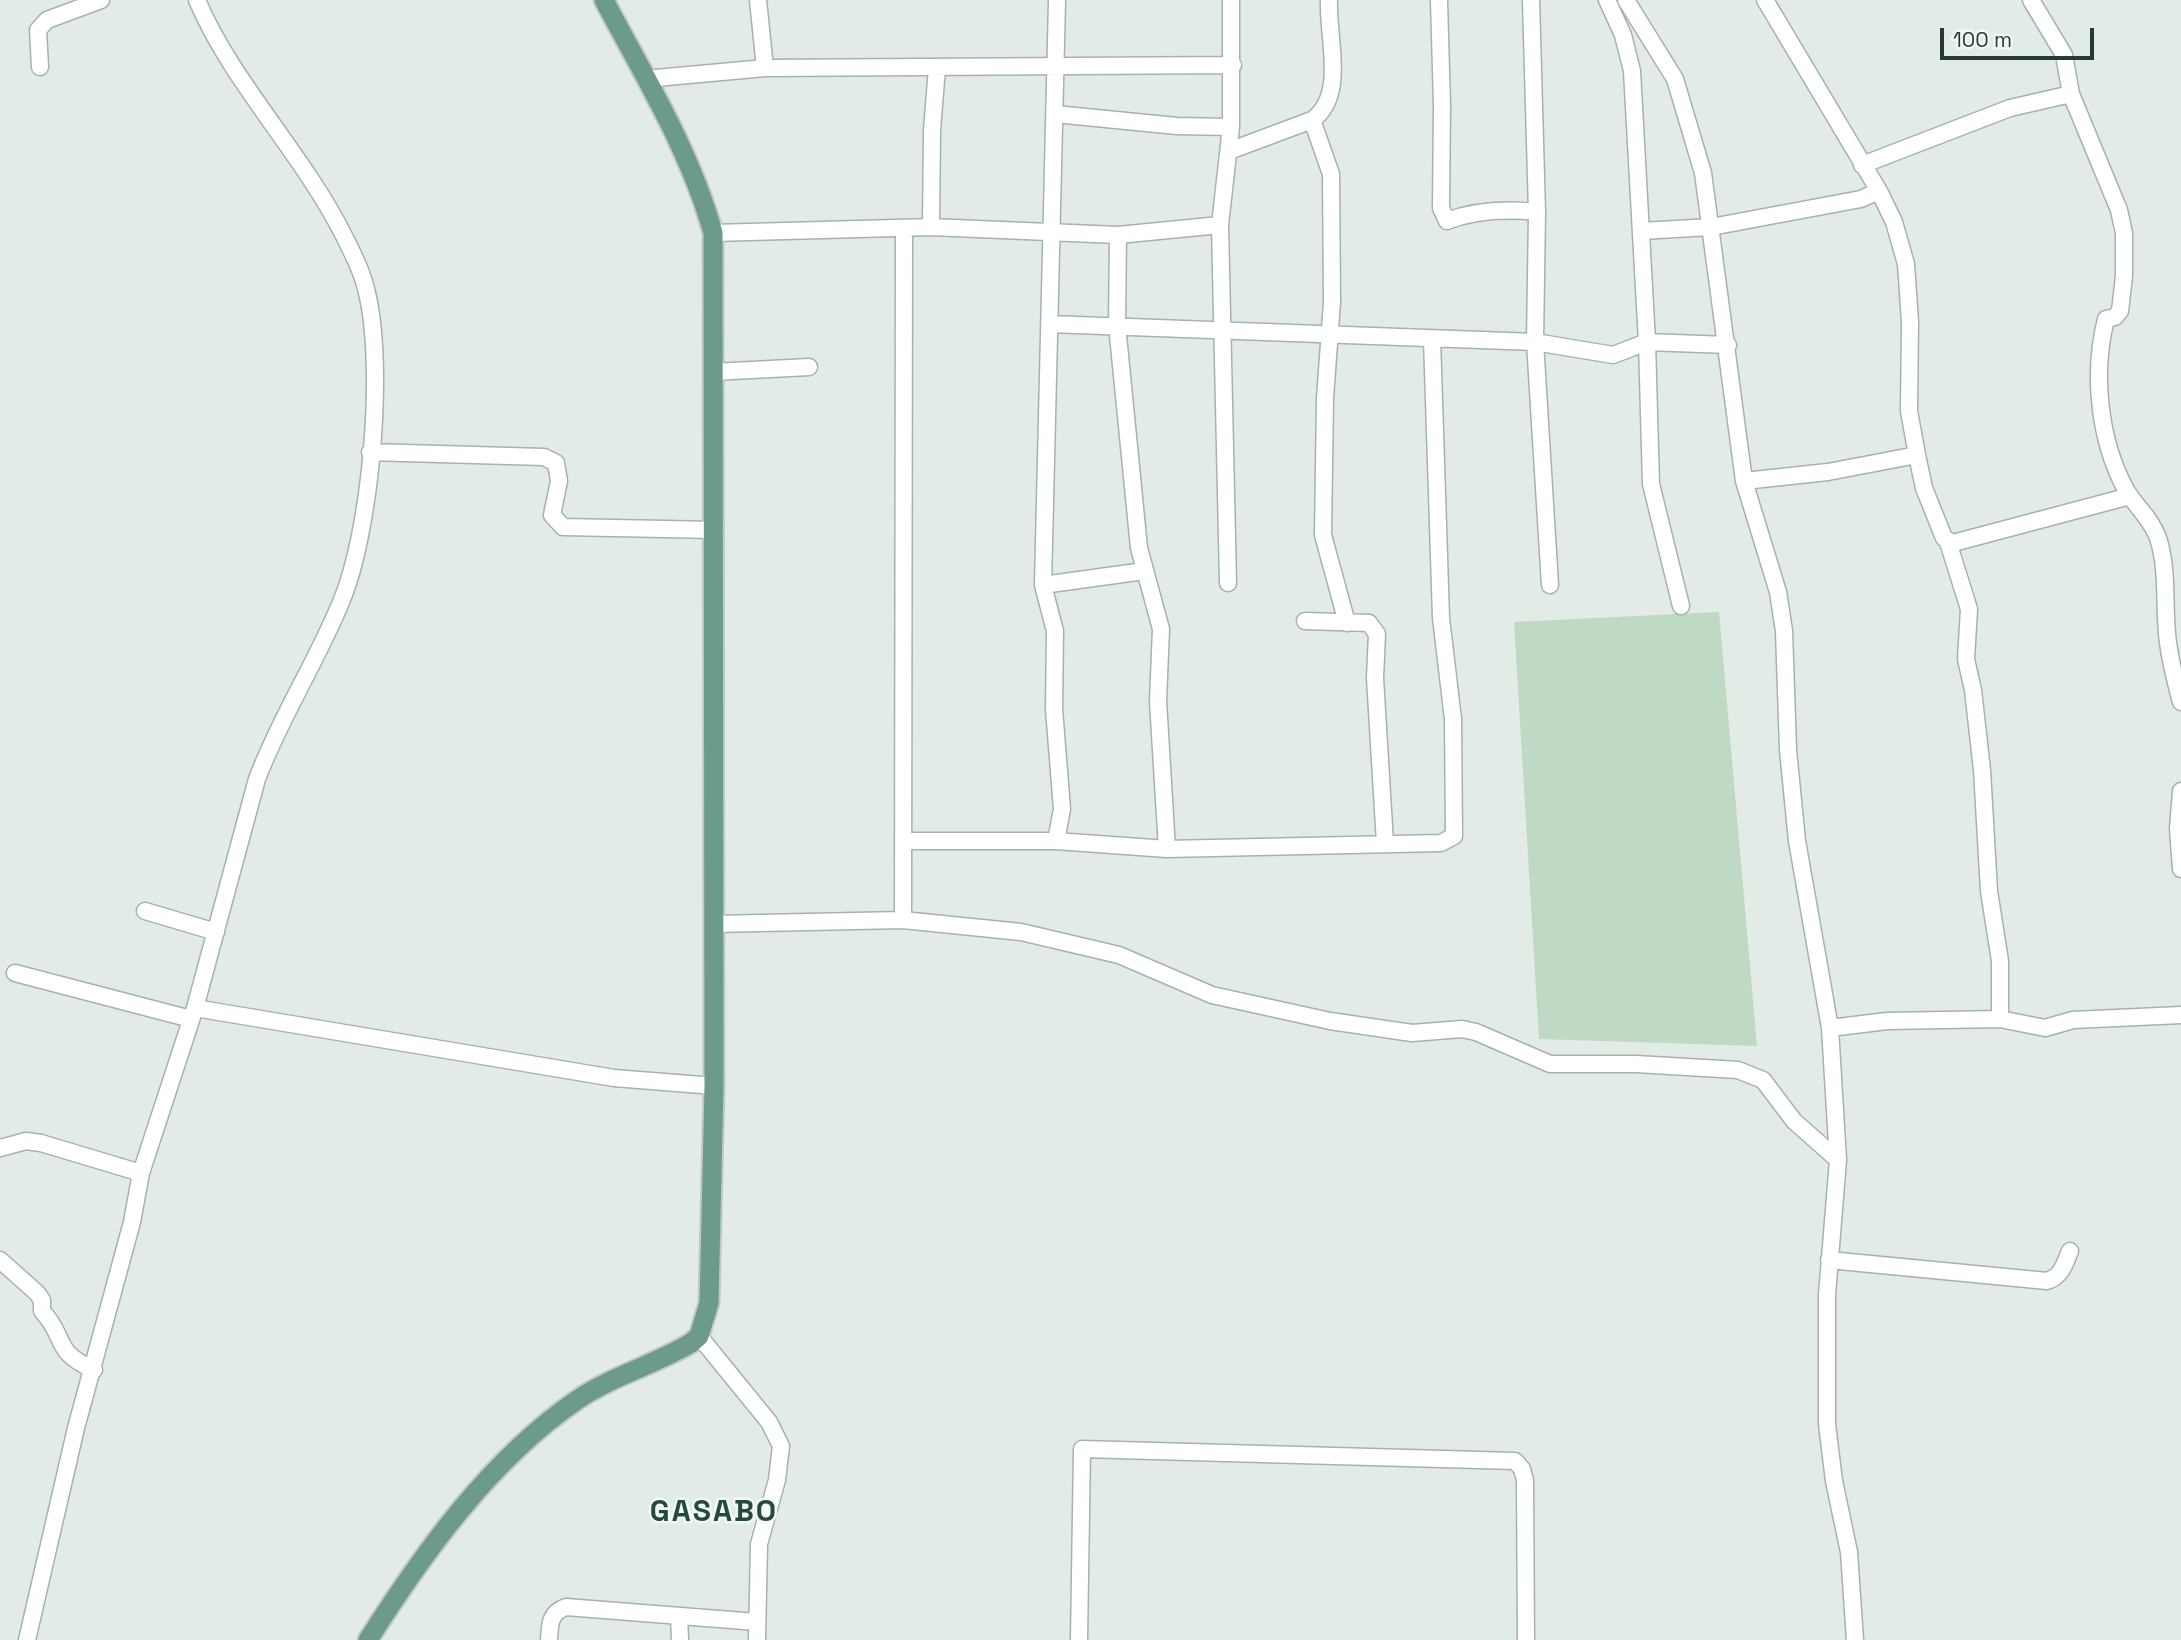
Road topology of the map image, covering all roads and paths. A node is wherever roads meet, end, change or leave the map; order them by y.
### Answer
1 (101, 0) edge
2 (197, 0) edge
3 (604, 0) edge
4 (758, 0) edge
5 (1057, 0) edge
6 (1231, 0) edge
7 (1329, 0) edge
8 (1439, 0) edge
9 (1531, 0) edge
10 (1607, 0) edge
11 (1626, 0) edge
12 (1765, 0) edge
13 (2031, 0) edge
14 (1233, 65) junction
15 (1055, 66) junction
16 (40, 67) dead end
17 (765, 68) junction
18 (937, 68) junction
19 (645, 79) junction
20 (2071, 94) junction
21 (1055, 114) junction
22 (1312, 120) junction
23 (1231, 127) junction
24 (1229, 151) junction
25 (1862, 165) junction
26 (1879, 191) junction
27 (1537, 212) junction
28 (1220, 225) junction
29 (931, 227) junction
30 (1711, 227) junction
31 (904, 228) junction
32 (1641, 231) junction
33 (1051, 232) junction
34 (713, 233) junction
35 (1118, 235) junction
36 (1049, 324) junction
37 (1117, 324) junction
38 (1222, 329) junction
39 (1329, 334) junction
40 (1432, 339) junction
41 (1535, 342) junction
42 (1647, 342) junction
43 (1728, 345) junction
44 (809, 368) dead end
45 (713, 372) junction
46 (370, 452) junction
47 (1917, 455) junction
48 (1744, 481) junction
49 (2130, 496) junction
50 (715, 530) junction
51 (1948, 542) junction
52 (1144, 571) junction
53 (1228, 583) dead end
54 (1043, 585) junction
55 (1550, 585) dead end
56 (1681, 606) dead end
57 (1305, 621) dead end
58 (1347, 623) junction
59 (2174, 635) edge
60 (2181, 702) edge
61 (2181, 791) edge
62 (903, 841) junction
63 (1056, 841) junction
64 (1385, 843) junction
65 (1167, 849) junction
66 (2181, 869) edge
67 (145, 911) dead end
68 (903, 920) junction
69 (713, 924) junction
70 (216, 932) junction
71 (15, 973) dead end
72 (193, 1014) junction
73 (2181, 1015) edge
74 (2000, 1019) junction
75 (1830, 1028) junction
76 (715, 1086) junction
77 (0, 1148) edge
78 (1838, 1160) junction
79 (141, 1173) junction
80 (2070, 1251) dead end
81 (0, 1260) edge
82 (1829, 1260) junction
83 (699, 1336) junction
84 (94, 1370) junction
85 (679, 1616) junction
86 (757, 1622) junction
87 (27, 1640) edge
88 (369, 1640) edge
89 (549, 1640) edge
90 (680, 1640) edge
91 (757, 1640) edge
92 (1079, 1640) edge
93 (1526, 1640) edge
94 (1854, 1640) edge

1 - 16 street
2 - 46 street
3 - 19 main road
4 - 17 street
5 - 15 street
6 - 14 street
7 - 22 street
8 - 27 street
9 - 27 street
10 - 32 street
11 - 30 street
12 - 25 street
13 - 20 street
14 - 15 street
14 - 23 street
15 - 18 street
15 - 21 street
17 - 18 street
17 - 19 street
18 - 29 street
19 - 34 main road
20 - 25 street
20 - 49 street
21 - 23 street
21 - 33 street
22 - 24 street
22 - 39 street
23 - 24 street
24 - 28 street
25 - 26 street
26 - 30 street
26 - 47 street
27 - 41 street
28 - 35 street
28 - 38 street
29 - 31 street
29 - 33 street
30 - 32 street
30 - 43 street
31 - 34 street
31 - 62 street
32 - 42 street
33 - 35 street
33 - 36 street
34 - 45 main road
35 - 37 street
36 - 37 street
36 - 54 street
37 - 38 street
37 - 52 street
38 - 39 street
38 - 53 street
39 - 40 street
39 - 58 street
40 - 41 street
40 - 64 street
41 - 42 street
41 - 55 street
42 - 43 street
42 - 56 street
43 - 48 street
44 - 45 street
45 - 50 main road
46 - 50 street
46 - 70 street
47 - 48 street
47 - 51 street
48 - 75 street
49 - 51 street
49 - 59 street
50 - 69 main road
51 - 74 street
52 - 54 street
52 - 65 street
54 - 63 street
57 - 58 street
58 - 64 street
59 - 60 street
61 - 66 street
62 - 63 street
62 - 68 street
63 - 65 street
64 - 65 street
67 - 70 street
68 - 69 street
68 - 78 street
69 - 76 main road
70 - 72 street
71 - 72 street
72 - 76 street
72 - 79 street
73 - 74 street
74 - 75 street
75 - 78 street
76 - 83 main road
77 - 79 street
78 - 82 street
79 - 84 street
80 - 82 street
81 - 84 street
82 - 94 street
83 - 86 street
83 - 88 main road
84 - 87 street
85 - 86 street
85 - 89 street
85 - 90 street
86 - 91 street
92 - 93 street

